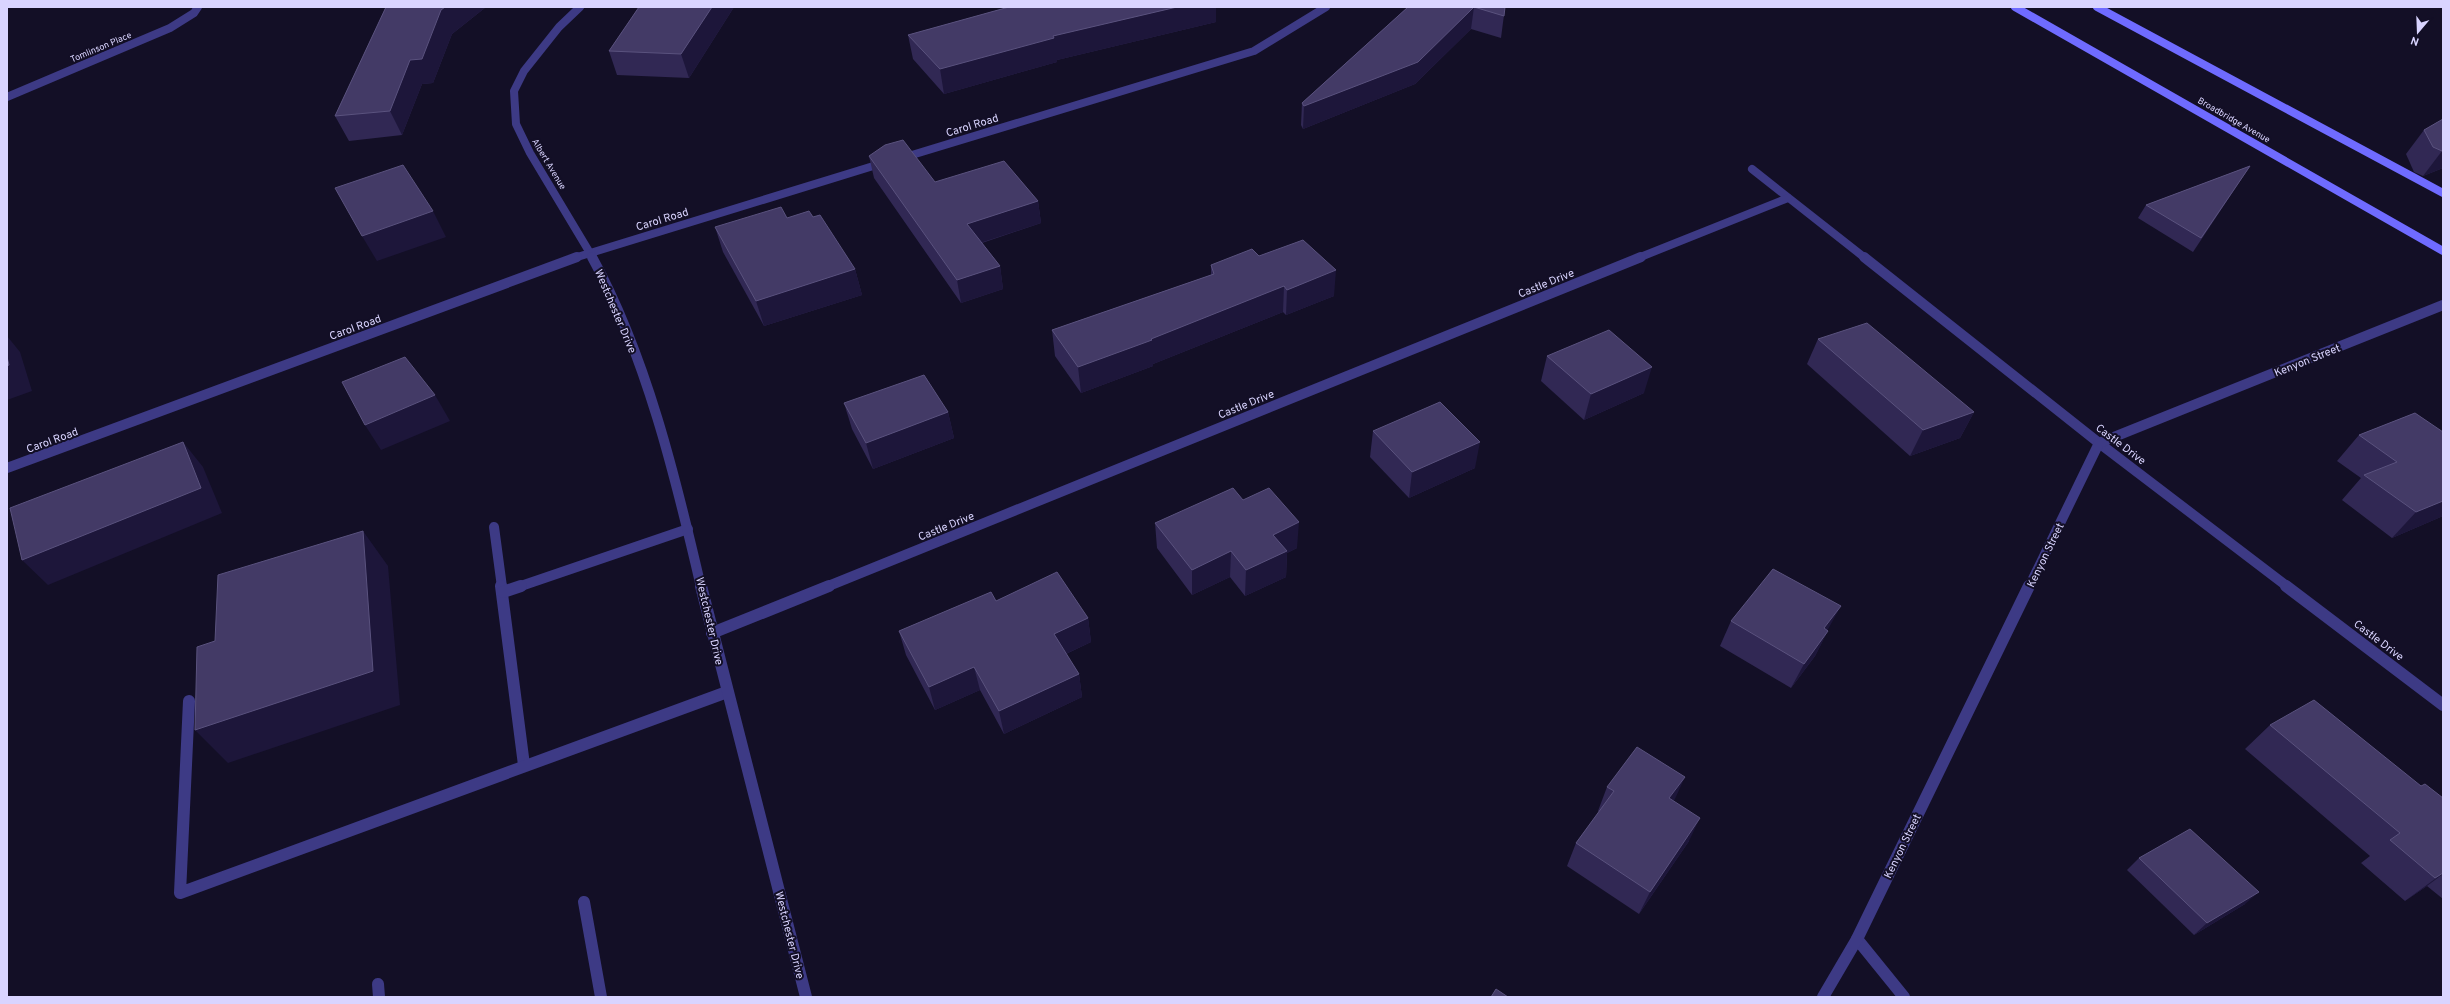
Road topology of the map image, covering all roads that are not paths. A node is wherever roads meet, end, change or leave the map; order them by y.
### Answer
1 (198, 7) edge
2 (580, 7) edge
3 (1326, 7) edge
4 (2015, 7) edge
5 (2097, 7) edge
6 (7, 97) edge
7 (1752, 169) dead end
8 (2443, 193) edge
9 (1788, 198) junction
10 (2443, 251) edge
11 (590, 252) junction
12 (2443, 305) edge
13 (2099, 443) junction
14 (7, 468) edge
15 (494, 527) dead end
16 (688, 530) junction
17 (503, 592) junction
18 (712, 633) junction
19 (727, 692) junction
20 (189, 701) dead end
21 (2443, 705) edge
22 (524, 765) junction
23 (584, 902) dead end
24 (1857, 939) junction
25 (601, 997) edge
26 (806, 997) edge
27 (1823, 997) edge
28 (1904, 997) edge

1 - 6 street, Tomlinson Place
2 - 11 street, Albert Avenue
3 - 11 street, Carol Road
4 - 10 main road, Broadbridge Avenue
5 - 8 main road
7 - 9 street, Castle Drive
9 - 13 street, Castle Drive
9 - 18 street, Castle Drive
11 - 14 street, Carol Road
11 - 16 street, Westchester Drive
12 - 13 street, Kenyon Street
13 - 21 street, Castle Drive
13 - 24 street, Kenyon Street
15 - 17 street
16 - 17 street
16 - 18 street, Westchester Drive
17 - 22 street
18 - 19 street, Westchester Drive
19 - 22 street
19 - 26 street, Westchester Drive
20 - 22 street
23 - 25 street
24 - 27 street, Kenyon Street
24 - 28 street

